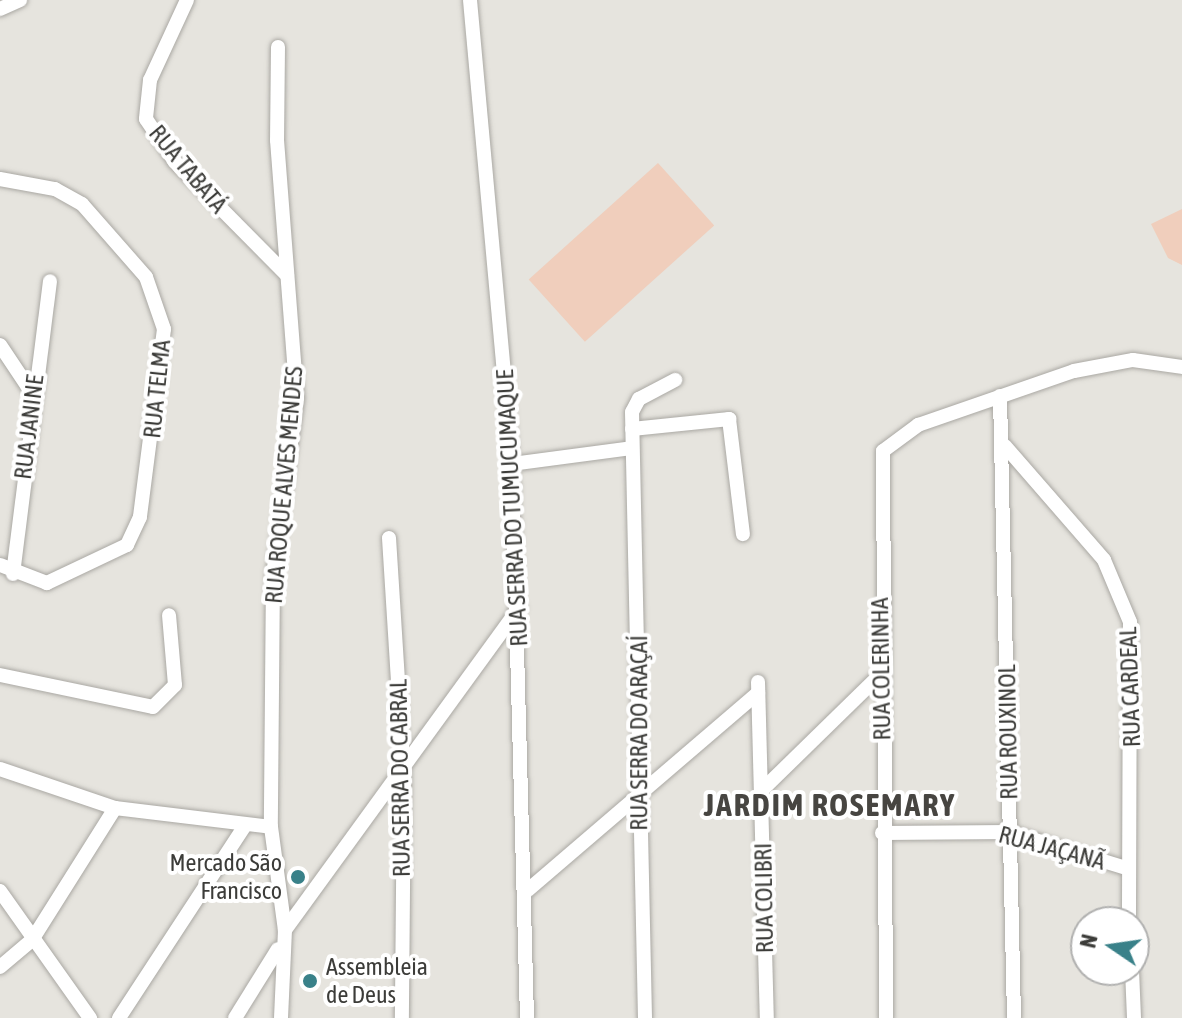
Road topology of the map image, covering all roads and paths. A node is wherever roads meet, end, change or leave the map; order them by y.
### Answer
1 (20, 0) edge
2 (187, 0) edge
3 (470, 0) edge
4 (0, 9) edge
5 (278, 47) dead end
6 (0, 179) edge
7 (287, 275) junction
8 (50, 281) dead end
9 (0, 345) edge
10 (1182, 367) edge
11 (675, 380) dead end
12 (32, 393) junction
13 (1000, 396) junction
14 (632, 429) junction
15 (1005, 446) junction
16 (632, 448) junction
17 (512, 464) junction
18 (743, 534) dead end
19 (389, 538) dead end
20 (0, 565) edge
21 (13, 574) junction
22 (519, 608) junction
23 (169, 615) dead end
24 (882, 673) junction
25 (0, 675) edge
26 (0, 769) edge
27 (404, 775) junction
28 (638, 788) junction
29 (762, 790) junction
30 (115, 808) junction
31 (244, 827) junction
32 (271, 827) junction
33 (1009, 832) junction
34 (882, 833) junction
35 (1126, 868) junction
36 (528, 890) junction
37 (0, 891) edge
38 (1128, 906) edge
39 (285, 930) junction
40 (32, 940) junction
41 (278, 948) junction
42 (0, 967) edge
43 (1133, 986) edge
44 (254, 990) junction
45 (281, 1013) edge
46 (90, 1018) edge
47 (119, 1018) edge
48 (235, 1018) edge
49 (402, 1018) edge
50 (527, 1018) edge
51 (645, 1018) edge
52 (767, 1018) edge
53 (886, 1018) edge
54 (1014, 1018) edge
55 (1134, 1018) edge

1 - 4 street
2 - 7 street, RUA TABATÁ
3 - 17 street, RUA SERRA DO TUMUCUMAQUE
5 - 7 street, RUA ROQUE ALVES MENDES
6 - 21 street, RUA TELMA
7 - 32 street, RUA ROQUE ALVES MENDES
8 - 12 street, RUA JANINE
9 - 12 street
10 - 13 street
11 - 14 street
12 - 21 street, RUA JANINE
13 - 15 street, RUA ROUXINOL
13 - 24 street, RUA COLERINHA
14 - 16 street, RUA SERRA DO ARAÇAÍ
14 - 18 street
15 - 33 street, RUA ROUXINOL
15 - 35 street, RUA CARDEAL
16 - 17 street
16 - 28 street, RUA SERRA DO ARAÇAÍ
17 - 22 street, RUA SERRA DO TUMUCUMAQUE
19 - 27 street, RUA SERRA DO CABRAL
20 - 21 street, RUA TELMA
22 - 27 street
22 - 36 street, RUA SERRA DO TUMUCUMAQUE
23 - 25 street
24 - 29 street
24 - 34 street, RUA COLERINHA
26 - 30 street
27 - 39 street
27 - 49 street, RUA SERRA DO CABRAL
28 - 29 street, RUA COLIBRI
28 - 36 street
28 - 51 street, RUA SERRA DO ARAÇAÍ
29 - 52 street, RUA COLIBRI
30 - 31 street
30 - 40 street
31 - 32 street
31 - 47 street
32 - 39 street, RUA ROQUE ALVES MENDES
33 - 34 street, RUA JAÇANÃ
33 - 35 street, RUA JAÇANÃ
33 - 54 street, RUA ROUXINOL
34 - 53 street, RUA COLERINHA
35 - 38 street, RUA CARDEAL
36 - 50 street, RUA SERRA DO TUMUCUMAQUE
37 - 40 street
39 - 41 street, RUA ROQUE ALVES MENDES
40 - 42 street
40 - 46 street
41 - 44 street
41 - 45 street, RUA ROQUE ALVES MENDES
43 - 55 street
44 - 45 street
44 - 48 street

